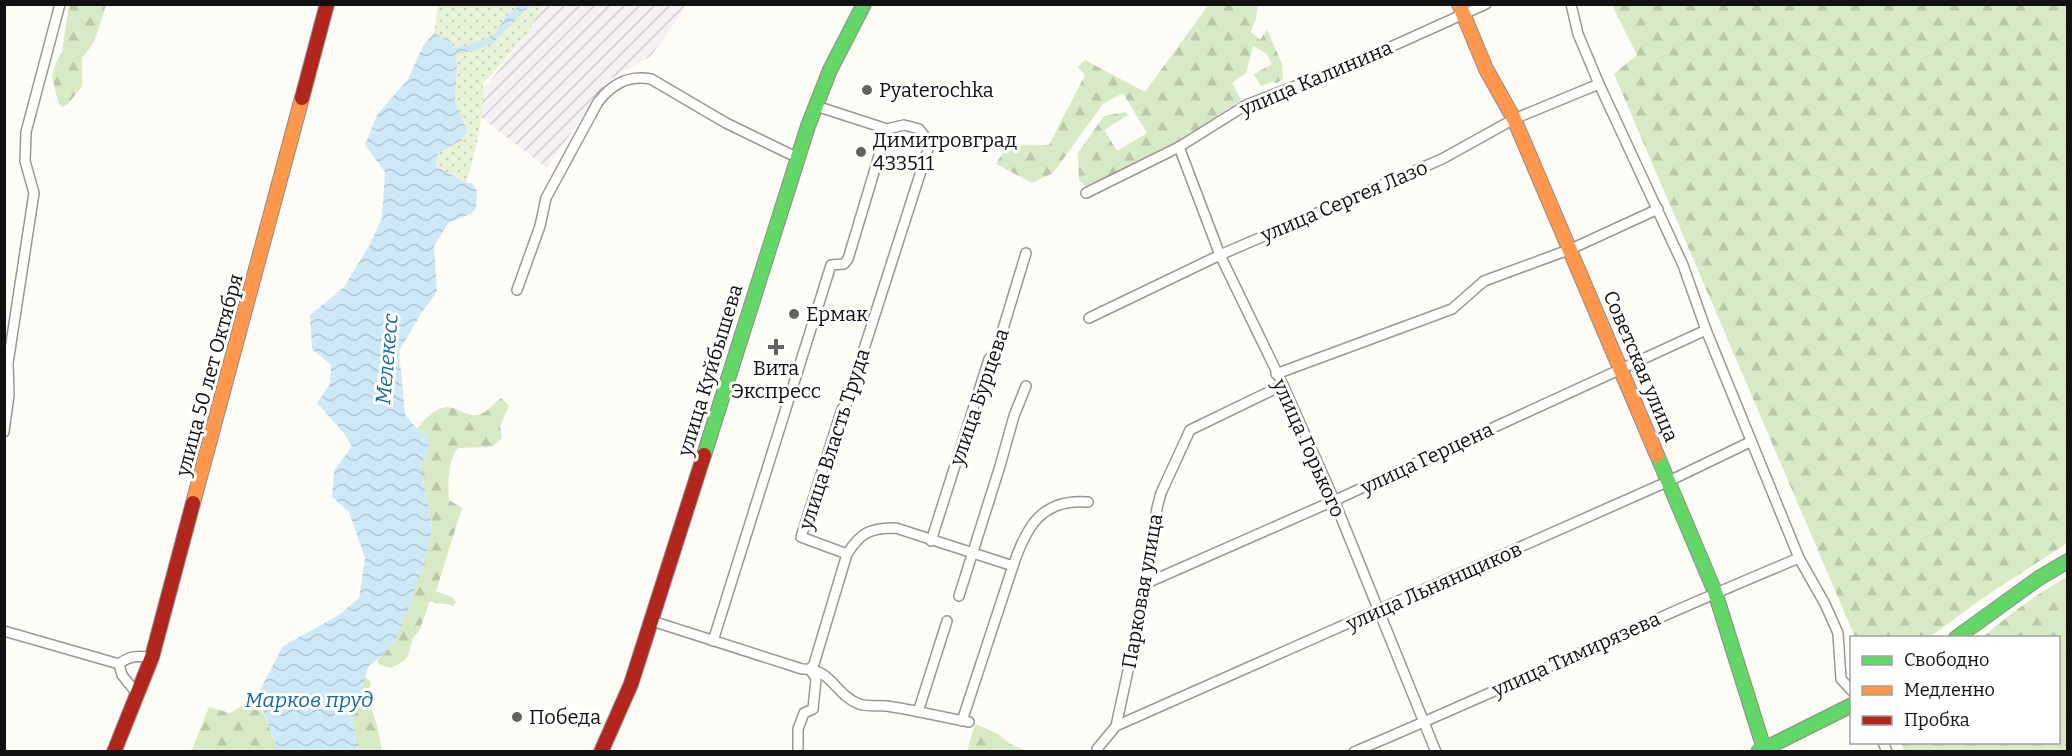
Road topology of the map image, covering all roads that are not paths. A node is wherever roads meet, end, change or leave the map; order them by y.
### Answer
1 (60, 4) edge
2 (327, 4) edge
3 (864, 4) edge
4 (1486, 4) edge
5 (1571, 4) edge
6 (1461, 9) edge
7 (1599, 84) junction
8 (816, 106) junction
9 (1514, 119) junction
10 (887, 129) junction
11 (1179, 147) junction
12 (798, 158) junction
13 (1086, 193) dead end
14 (1658, 208) junction
15 (1571, 249) junction
16 (1026, 253) dead end
17 (1220, 255) junction
18 (517, 290) dead end
19 (1089, 318) dead end
20 (1706, 330) junction
21 (1621, 370) junction
22 (1276, 374) junction
23 (1283, 385) junction
24 (1026, 386) dead end
25 (4, 432) edge
26 (1750, 442) junction
27 (1669, 481) junction
28 (1334, 500) junction
29 (1088, 502) dead end
30 (931, 541) junction
31 (973, 553) junction
32 (847, 554) junction
33 (1798, 558) junction
34 (2067, 561) edge
35 (1013, 567) junction
36 (1147, 582) junction
37 (1715, 592) junction
38 (959, 596) dead end
39 (1378, 611) junction
40 (652, 621) junction
41 (948, 621) dead end
42 (4, 631) edge
43 (1959, 636) edge
44 (713, 641) junction
45 (152, 657) junction
46 (120, 664) junction
47 (810, 669) junction
48 (1850, 690) edge
49 (138, 695) junction
50 (1850, 706) edge
51 (918, 712) junction
52 (1424, 722) junction
53 (1116, 726) junction
54 (1762, 751) edge
55 (114, 752) edge
56 (601, 752) edge
57 (798, 752) edge
58 (1098, 752) edge
59 (1354, 752) edge
60 (1436, 752) edge

1 - 25 street
2 - 45 main road, улица 50 лет Октября
3 - 8 main road, улица Куйбышева
4 - 6 street, улица Калинина
5 - 7 street
6 - 9 main road, Советская улица
6 - 11 street, улица Калинина
7 - 9 street, улица Сергея Лазо
7 - 14 street
8 - 10 street
8 - 12 main road, улица Куйбышева
9 - 15 main road, Советская улица
9 - 17 street, улица Сергея Лазо
10 - 32 street, улица Власть Труда
10 - 44 street
11 - 13 street, улица Калинина
11 - 17 street, улица Горького
12 - 18 street
12 - 40 main road, улица Куйбышева
14 - 15 street
14 - 20 street
15 - 21 main road, Советская улица
15 - 22 street
16 - 30 street, улица Бурцева
17 - 19 street, улица Сергея Лазо
17 - 22 street, улица Горького
20 - 21 street, улица Герцена
20 - 26 street
21 - 27 main road, Советская улица
21 - 28 street, улица Герцена
22 - 23 street, улица Горького
23 - 28 street, улица Горького
23 - 36 street, Парковая улица
24 - 31 street, улица Бурцева
26 - 27 street, улица Льнянщиков
26 - 33 street
27 - 37 main road, Советская улица
27 - 39 street, улица Льнянщиков
28 - 36 street, улица Герцена
28 - 39 street, улица Горького
29 - 35 street
30 - 31 street
30 - 32 street
31 - 35 street
31 - 38 street, улица Бурцева
32 - 47 street
33 - 37 street, улица Тимирязева
33 - 48 street
34 - 43 main road
35 - 51 street
36 - 53 street, Парковая улица
37 - 52 street, улица Тимирязева
37 - 54 main road, Советская улица
39 - 52 street, улица Горького
39 - 53 street, улица Льнянщиков
40 - 44 street
40 - 56 main road, улица Куйбышева
41 - 51 street
42 - 46 street
44 - 47 street
45 - 46 street
45 - 49 main road, улица 50 лет Октября
46 - 49 street
47 - 51 street
47 - 57 street
49 - 55 main road, улица 50 лет Октября
50 - 54 main road
52 - 59 street, улица Тимирязева
52 - 60 street, улица Горького
53 - 58 street, Парковая улица

